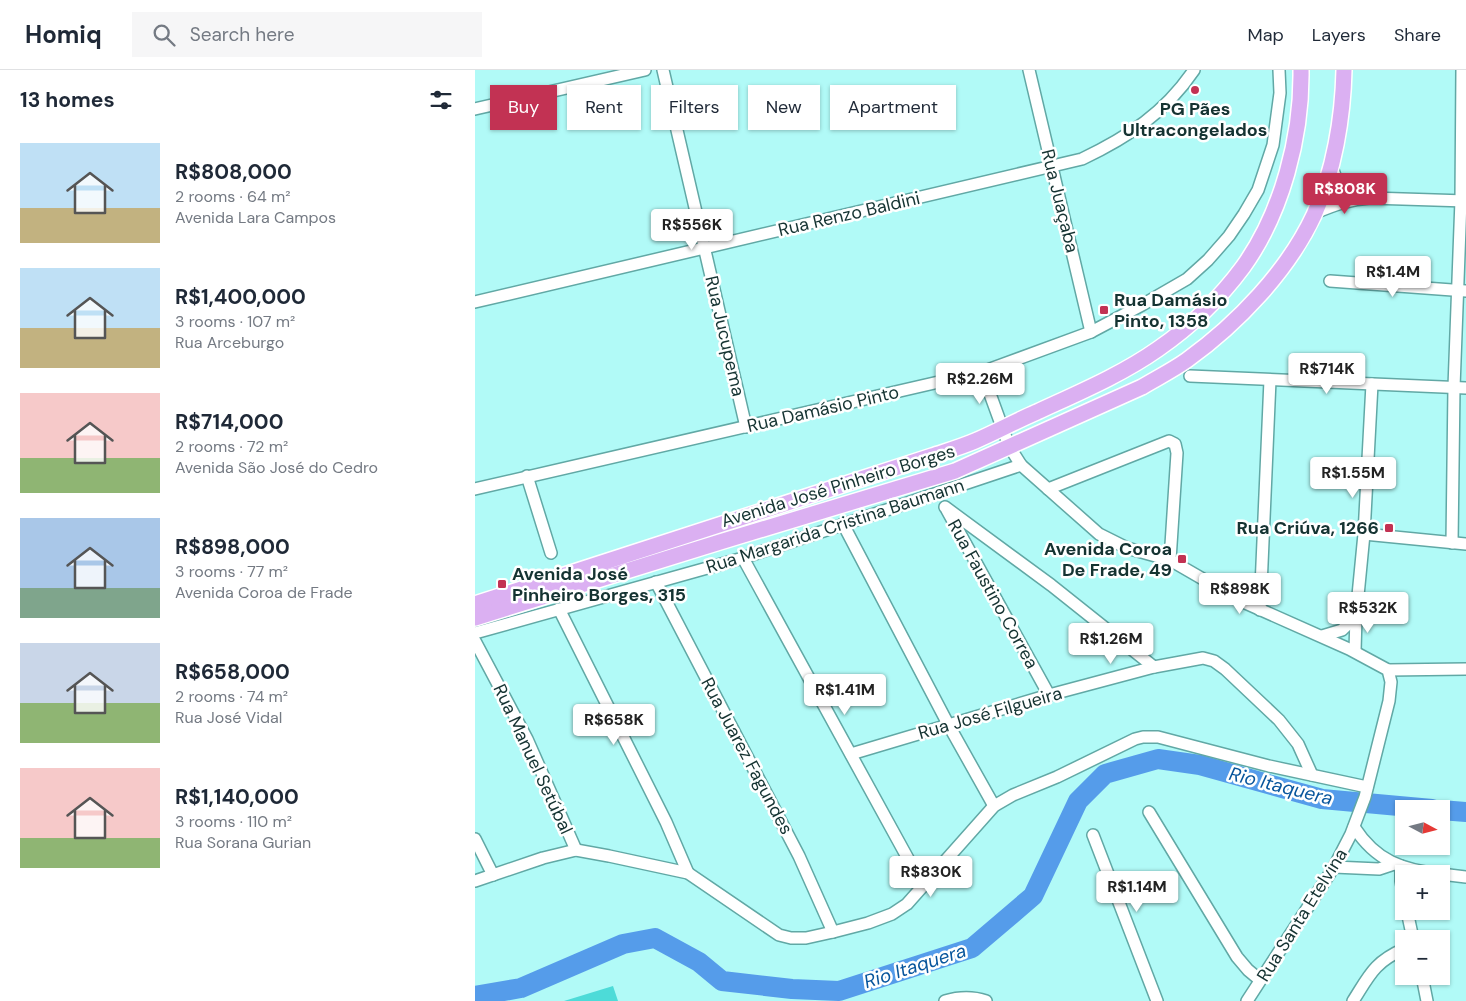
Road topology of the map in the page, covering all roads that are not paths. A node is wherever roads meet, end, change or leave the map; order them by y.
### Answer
1 (645, 70) edge
2 (663, 70) edge
3 (1029, 70) edge
4 (1193, 70) edge
5 (1279, 70) edge
6 (1301, 70) edge
7 (1344, 70) edge
8 (1463, 70) edge
9 (475, 110) edge
10 (1330, 164) junction
11 (1051, 167) junction
12 (1371, 198) junction
13 (1464, 200) edge
14 (1315, 213) junction
15 (705, 248) junction
16 (1330, 281) dead end
17 (1462, 290) edge
18 (475, 302) edge
19 (1091, 332) junction
20 (982, 372) junction
21 (1190, 376) dead end
22 (1270, 380) junction
23 (1372, 384) junction
24 (1454, 388) junction
25 (1466, 388) edge
26 (745, 426) junction
27 (1003, 428) junction
28 (1009, 446) junction
29 (1021, 465) junction
30 (527, 476) junction
31 (475, 489) edge
32 (1049, 490) junction
33 (939, 492) junction
34 (945, 507) junction
35 (843, 524) junction
36 (1364, 534) junction
37 (1452, 543) junction
38 (1466, 544) edge
39 (551, 553) dead end
40 (743, 558) junction
41 (1170, 560) junction
42 (656, 582) junction
43 (475, 604) edge
44 (559, 609) junction
45 (1260, 610) junction
46 (1355, 616) junction
47 (475, 618) edge
48 (475, 633) edge
49 (1323, 636) junction
50 (475, 641) edge
51 (1355, 652) junction
52 (1154, 667) junction
53 (1466, 668) edge
54 (1388, 670) junction
55 (1049, 695) junction
56 (948, 724) junction
57 (851, 754) junction
58 (1311, 775) junction
59 (1366, 792) junction
60 (995, 806) junction
61 (1149, 812) dead end
62 (1355, 823) junction
63 (1093, 835) dead end
64 (475, 839) edge
65 (576, 850) junction
66 (1395, 865) edge
67 (1397, 865) edge
68 (1334, 868) junction
69 (688, 873) junction
70 (493, 875) junction
71 (1450, 875) edge
72 (1466, 876) edge
73 (475, 881) edge
74 (923, 886) junction
75 (833, 932) junction
76 (1395, 954) edge
77 (1260, 980) junction
78 (1423, 985) edge
79 (945, 1001) edge
80 (986, 1001) edge
81 (1157, 1001) edge
82 (1247, 1001) edge
83 (1353, 1001) edge
84 (1427, 1001) edge

1 - 9 street
2 - 15 street, Rua Jucupema
3 - 11 street, Rua Juaçaba
4 - 11 street, Rua Renzo Baldini
5 - 19 street, Rua Damásio Pinto
6 - 27 main road, Avenida José Pinheiro Borges
7 - 10 main road, Avenida José Pinheiro Borges
8 - 13 street
10 - 12 street
10 - 14 main road, Avenida José Pinheiro Borges
11 - 15 street, Rua Renzo Baldini
11 - 19 street, Rua Juaçaba
12 - 13 street
12 - 14 street
13 - 17 street
14 - 28 main road, Avenida José Pinheiro Borges
15 - 18 street, Rua Renzo Baldini
15 - 26 street, Rua Jucupema
16 - 17 street
17 - 24 street
19 - 20 street, Rua Damásio Pinto
20 - 26 street, Rua Damásio Pinto
20 - 27 street
21 - 22 street
22 - 23 street
22 - 45 street
23 - 24 street
23 - 36 street
24 - 25 street
24 - 37 street
26 - 30 street, Rua Damásio Pinto
27 - 28 street
27 - 43 main road, Avenida José Pinheiro Borges
28 - 29 street
28 - 47 main road, Avenida José Pinheiro Borges
29 - 32 street
29 - 33 street, Rua Margarida Cristina Baumann
30 - 31 street, Rua Damásio Pinto
30 - 39 street
32 - 41 street
32 - 41 street
33 - 34 street, Rua Faustino Correa
33 - 35 street, Rua Margarida Cristina Baumann
34 - 52 street
34 - 55 street, Rua Faustino Correa
35 - 40 street, Rua Margarida Cristina Baumann
35 - 56 street
36 - 37 street
36 - 46 street
37 - 38 street
40 - 42 street, Rua Margarida Cristina Baumann
40 - 57 street
41 - 45 street
42 - 44 street, Rua Margarida Cristina Baumann
42 - 75 street, Rua Juarez Fagundes
44 - 48 street, Rua Margarida Cristina Baumann
44 - 69 street
45 - 49 street
46 - 49 street
46 - 51 street
49 - 51 street
50 - 65 street, Rua Manuel Setúbal
51 - 54 street
52 - 55 street, Rua José Filgueira
52 - 58 street, Rua José Filgueira
53 - 54 street
54 - 59 street, Rua Santa Etelvina
55 - 56 street, Rua José Filgueira
56 - 57 street, Rua José Filgueira
56 - 60 street
57 - 74 street
58 - 59 street
58 - 60 street
59 - 62 street, Rua Santa Etelvina
60 - 74 street
61 - 77 street
62 - 67 street
62 - 68 street, Rua Santa Etelvina
63 - 81 street
64 - 70 street
65 - 69 street
65 - 70 street
66 - 68 street
68 - 77 street, Rua Santa Etelvina
69 - 75 street
70 - 73 street
71 - 72 street
74 - 75 street
76 - 83 street
77 - 82 street, Rua Santa Etelvina
78 - 84 street
79 - 80 street

